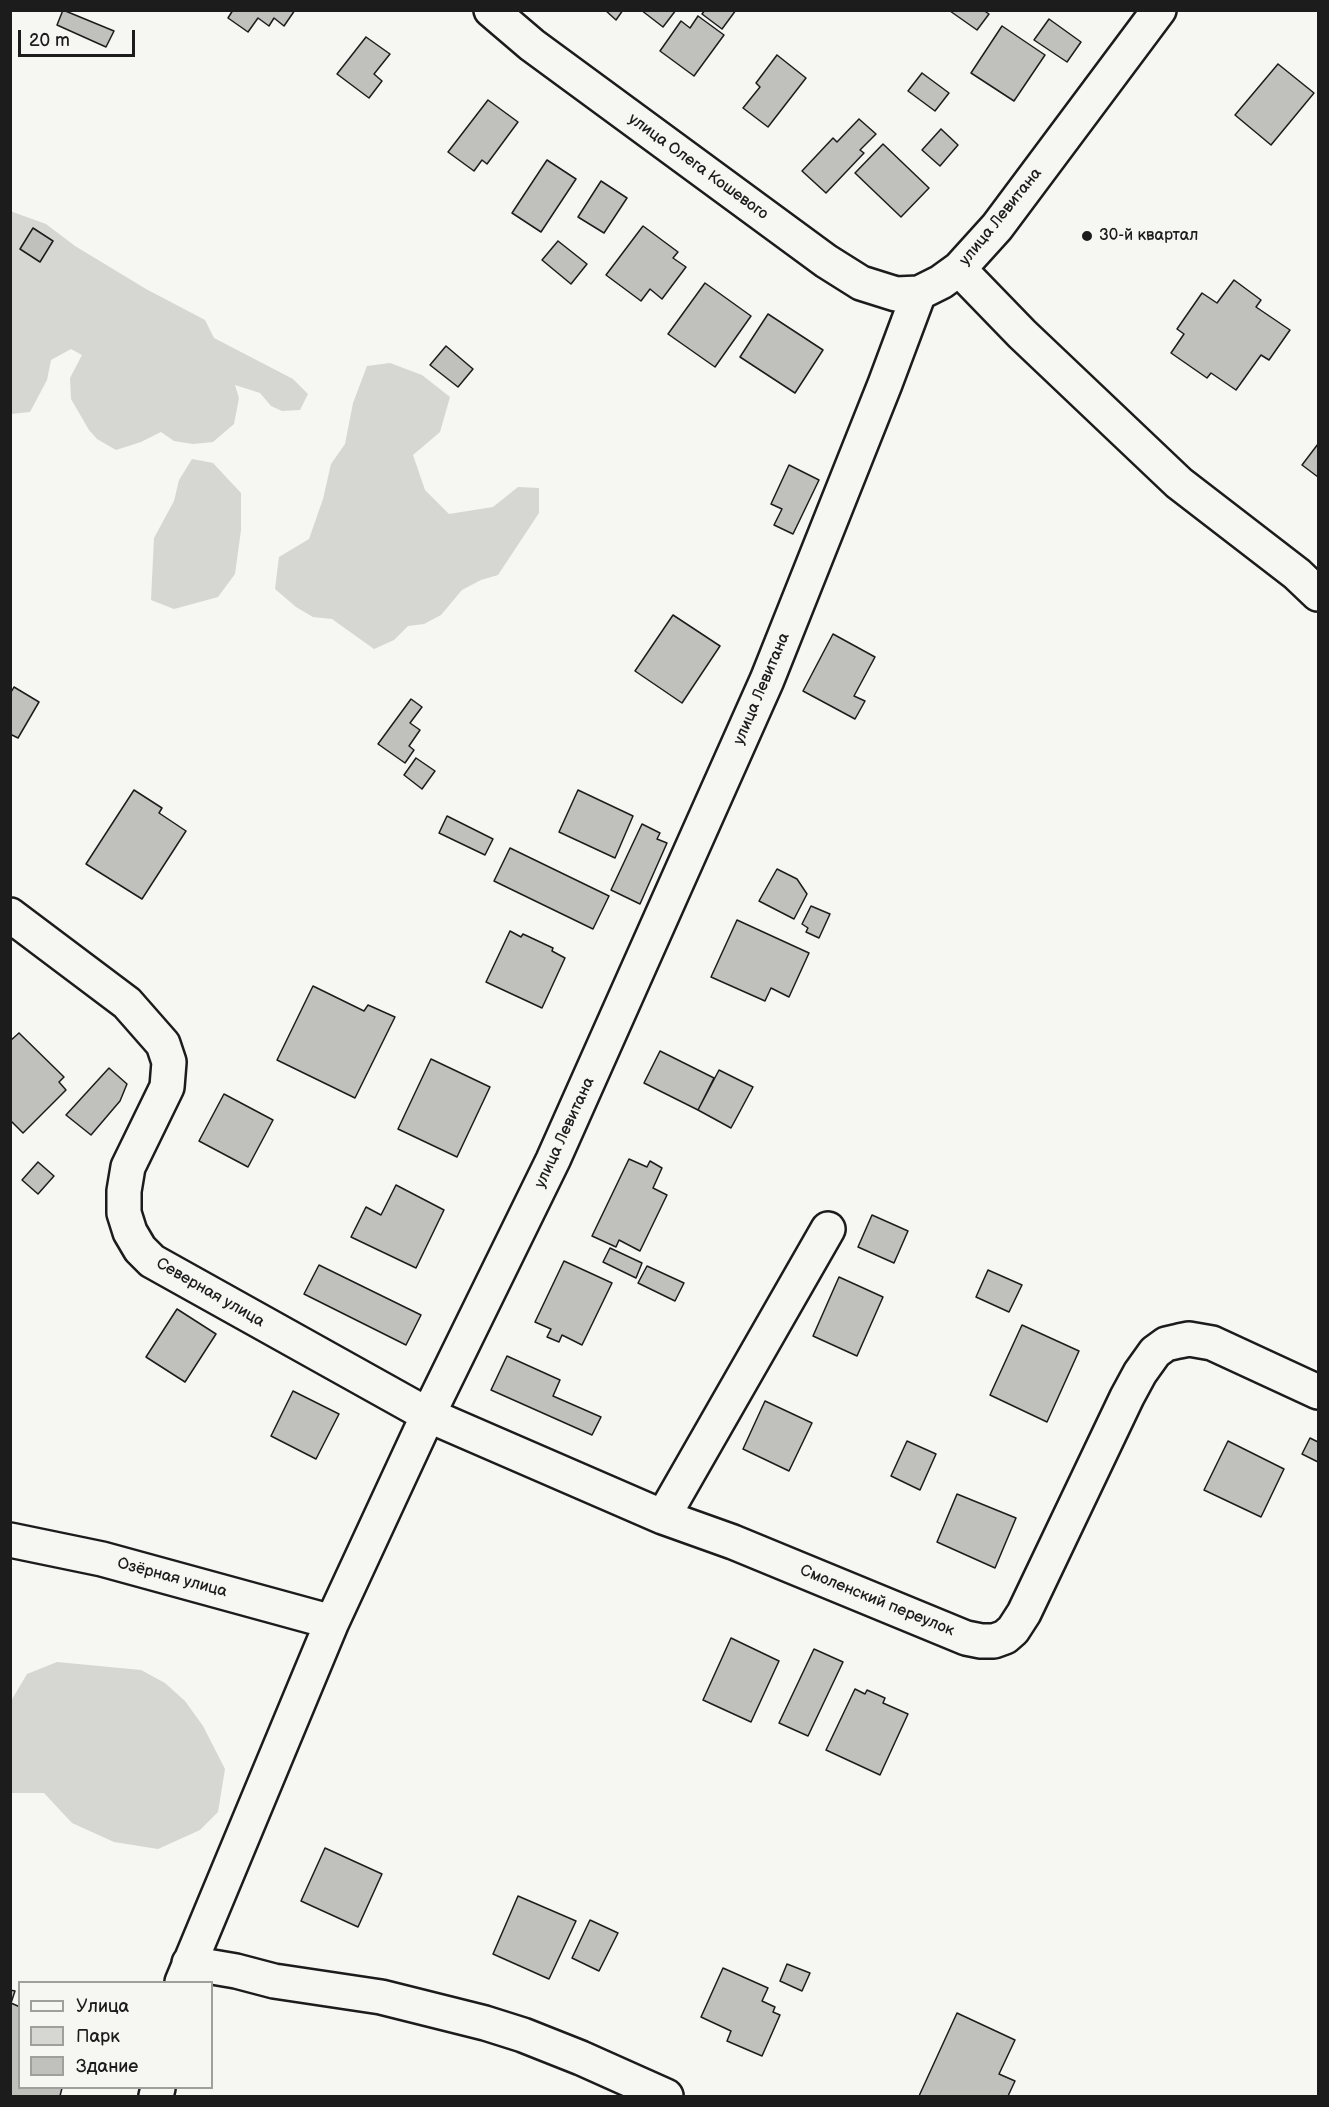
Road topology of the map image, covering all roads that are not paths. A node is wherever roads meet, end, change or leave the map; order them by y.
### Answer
1 (491, 10) edge
2 (1159, 10) edge
3 (959, 269) junction
4 (919, 293) junction
5 (1318, 594) edge
6 (10, 915) edge
7 (828, 1229) dead end
8 (1318, 1392) edge
9 (428, 1416) junction
10 (663, 1517) junction
11 (10, 1540) edge
12 (332, 1622) junction
13 (186, 1973) edge
14 (666, 2097) edge

1 - 4 street, улица Олега Кошевого
2 - 3 street, улица Левитана
3 - 4 street, улица Левитана
3 - 5 street
4 - 9 street, улица Левитана
6 - 9 street, Северная улица
7 - 10 street
8 - 10 street, Смоленский переулок
9 - 10 street, Смоленский переулок
9 - 12 street, улица Левитана
11 - 12 street, Озёрная улица
12 - 13 street, улица Левитана
13 - 14 street

